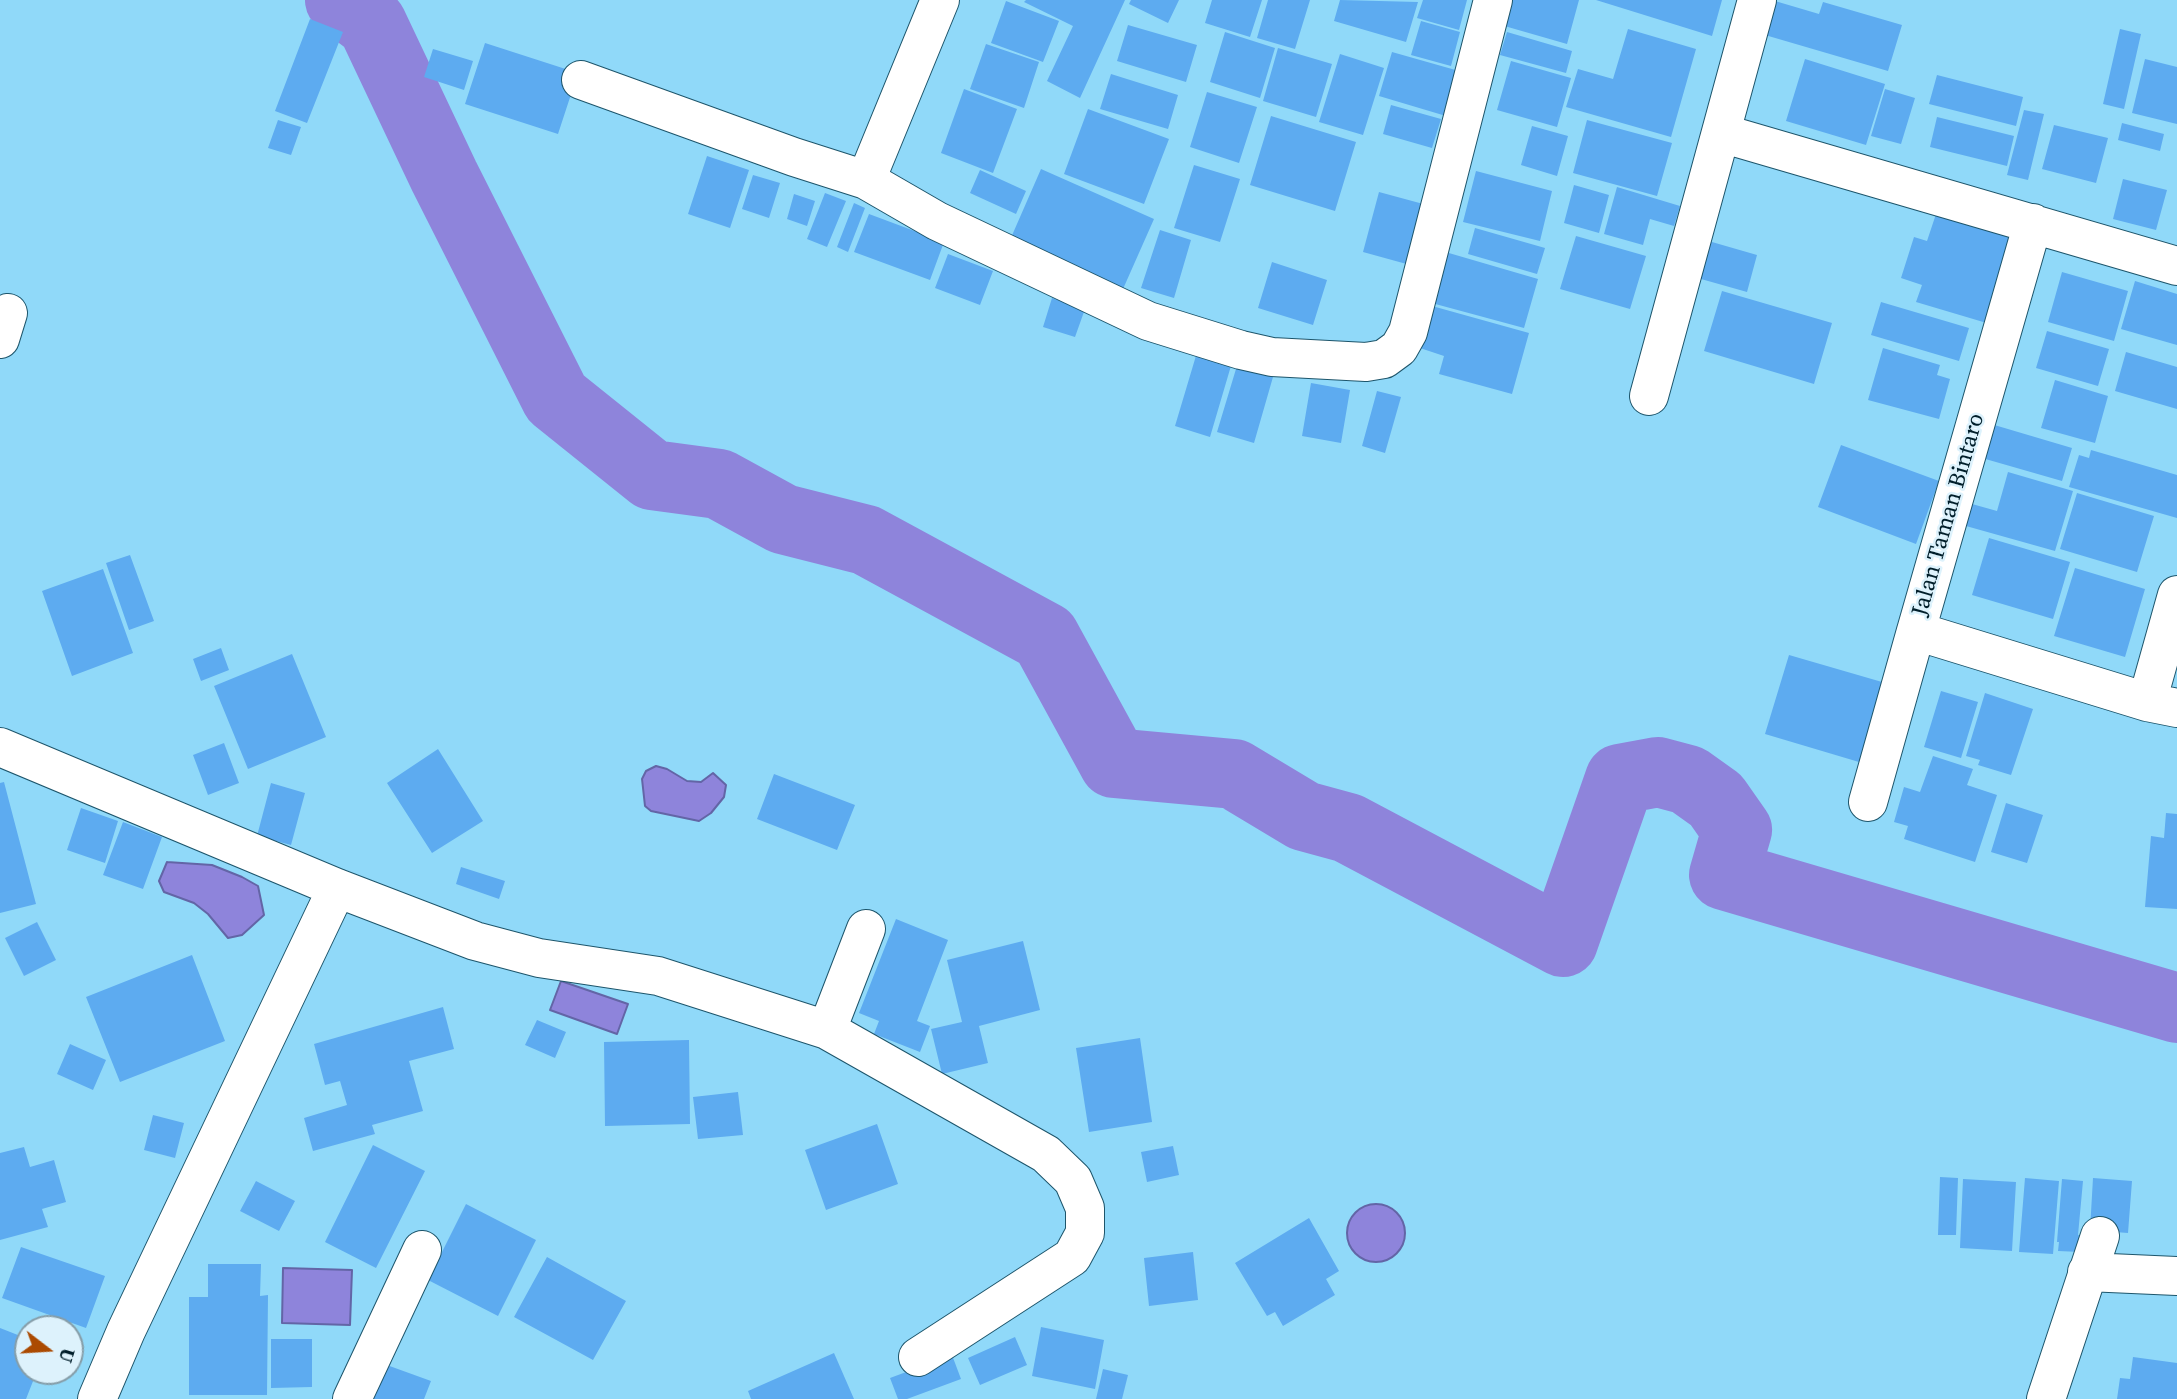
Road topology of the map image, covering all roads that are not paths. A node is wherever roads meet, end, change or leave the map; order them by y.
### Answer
1 (940, 0) edge
2 (1493, 0) edge
3 (1757, 0) edge
4 (582, 80) dead end
5 (1721, 133) junction
6 (866, 180) junction
7 (2033, 223) junction
8 (2177, 266) edge
9 (1649, 396) dead end
10 (2177, 596) edge
11 (1916, 631) junction
12 (2162, 705) edge
13 (0, 747) edge
14 (1868, 802) dead end
15 (337, 888) junction
16 (866, 929) dead end
17 (827, 1030) junction
18 (2100, 1236) dead end
19 (422, 1250) dead end
20 (2087, 1272) junction
21 (2177, 1276) edge
22 (918, 1357) dead end
23 (97, 1399) edge
24 (352, 1399) edge
25 (2046, 1399) edge

1 - 6 street
2 - 6 street
3 - 5 street
4 - 6 street
5 - 7 street
5 - 9 street
7 - 8 street
7 - 11 street, Jalan Taman Bintaro
10 - 12 street, Jalan Taman Bintaro
11 - 12 street, Jalan Taman Bintaro
11 - 14 street
13 - 15 street
15 - 17 street
15 - 23 street
16 - 17 street
17 - 22 street
18 - 20 street
19 - 24 street
20 - 21 street
20 - 25 street

